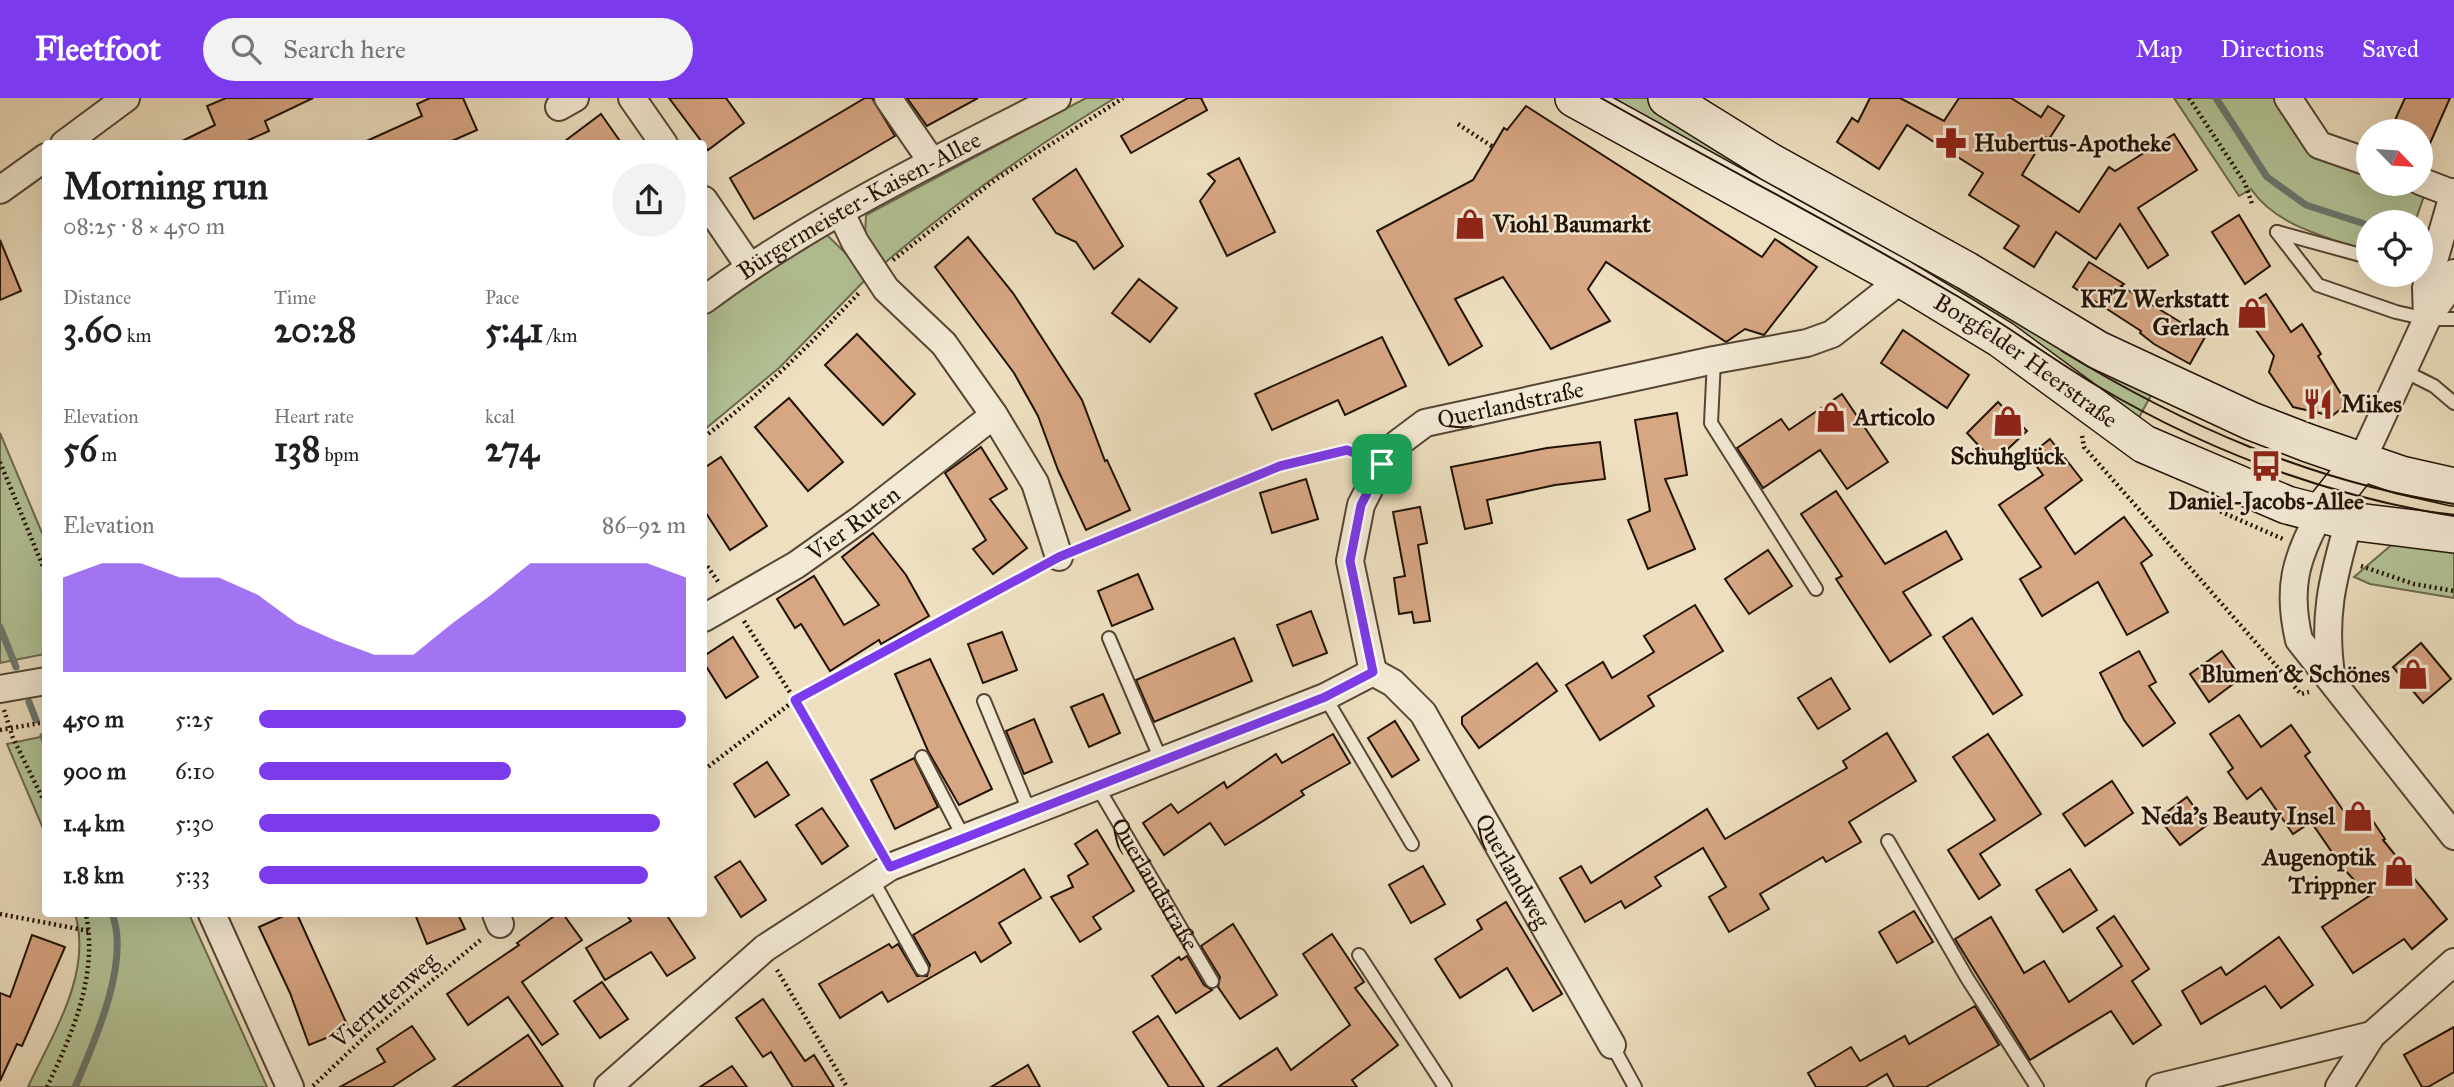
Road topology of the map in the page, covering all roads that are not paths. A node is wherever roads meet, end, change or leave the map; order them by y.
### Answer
1 (126, 98) edge
2 (632, 98) edge
3 (888, 98) edge
4 (1057, 98) edge
5 (1574, 98) edge
6 (1667, 98) edge
7 (2288, 98) edge
8 (69, 140) edge
9 (661, 140) edge
10 (2356, 158) edge
11 (42, 160) edge
12 (932, 162) junction
13 (2433, 186) edge
14 (0, 190) edge
15 (2454, 193) edge
16 (707, 204) edge
17 (841, 213) junction
18 (2356, 254) edge
19 (749, 266) junction
20 (2435, 273) edge
21 (1902, 279) junction
22 (707, 298) edge
23 (2427, 319) junction
24 (2454, 319) edge
25 (1714, 360) junction
26 (2404, 371) junction
27 (2454, 403) edge
28 (994, 415) junction
29 (2361, 462) junction
30 (2454, 487) edge
31 (2334, 517) junction
32 (2454, 534) edge
33 (1059, 557) road end
34 (1816, 589) dead end
35 (707, 616) edge
36 (1109, 638) dead end
37 (1373, 672) junction
38 (42, 682) edge
39 (2333, 686) junction
40 (0, 689) edge
41 (1325, 697) junction
42 (984, 701) dead end
43 (922, 757) dead end
44 (1161, 760) junction
45 (1097, 786) junction
46 (1030, 813) junction
47 (2454, 836) edge
48 (964, 838) junction
49 (1888, 841) dead end
50 (1412, 844) dead end
51 (881, 873) junction
52 (213, 917) edge
53 (1359, 955) dead end
54 (2454, 962) edge
55 (922, 969) dead end
56 (1212, 981) dead end
57 (2372, 1035) junction
58 (1612, 1045) joint
59 (290, 1087) edge
60 (608, 1087) edge
61 (1445, 1087) edge
62 (1635, 1087) edge
63 (2037, 1087) edge
64 (2160, 1087) edge
65 (2339, 1087) edge

1 - 8 street
2 - 9 street
3 - 12 street
4 - 12 street, Bürgermeister-Kaisen-Allee
5 - 21 main road, Borgfelder Heerstraße
6 - 29 main road, Borgfelder Heerstraße
7 - 10 street
11 - 14 street
12 - 17 street, Bürgermeister-Kaisen-Allee
13 - 15 street
15 - 20 street
16 - 19 street
17 - 19 street, Bürgermeister-Kaisen-Allee
17 - 28 street
18 - 23 lane
19 - 22 street, Bürgermeister-Kaisen-Allee
20 - 23 street
21 - 25 street, Querlandstraße
21 - 31 main road, Borgfelder Heerstraße
23 - 24 lane
23 - 26 street
25 - 34 lane
25 - 37 street, Querlandstraße
26 - 27 lane
26 - 29 street
28 - 33 street
28 - 35 street, Vier Ruten
29 - 30 main road, Borgfelder Heerstraße
29 - 31 main road
31 - 32 main road, Borgfelder Heerstraße
31 - 39 street
31 - 39 street
36 - 44 lane
37 - 41 street, Querlandstraße
37 - 58 street, Querlandweg
38 - 40 street
39 - 47 street
41 - 44 street, Querlandstraße
41 - 50 lane
42 - 46 lane
43 - 48 lane
44 - 45 street, Querlandstraße
45 - 46 street, Querlandstraße
45 - 56 lane, Querlandstraße
46 - 48 street, Querlandstraße
48 - 51 street, Querlandstraße
49 - 63 lane
51 - 55 lane
51 - 60 street, Querlandstraße
52 - 59 street
53 - 61 lane
54 - 57 street
57 - 64 street
57 - 65 street
58 - 62 lane, Querlandweg

